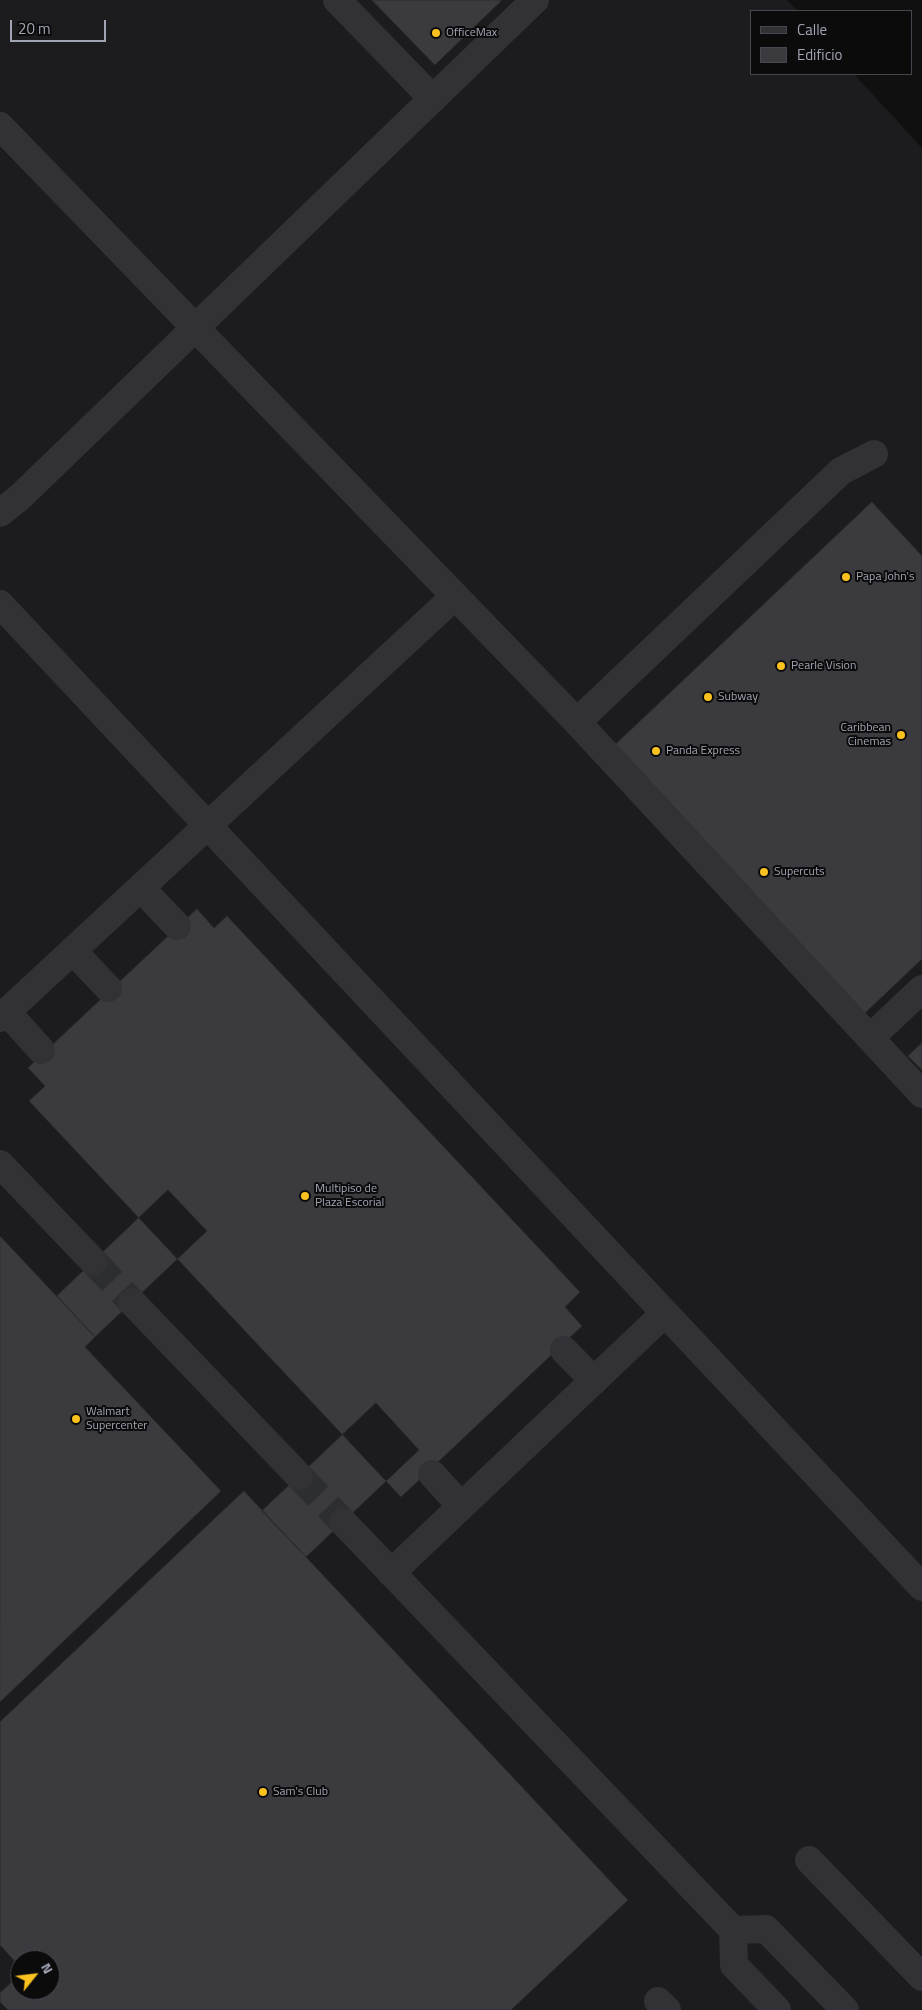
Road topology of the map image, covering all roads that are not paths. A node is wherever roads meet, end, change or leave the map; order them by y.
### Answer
1 (336, 0) edge
2 (535, 0) edge
3 (433, 99) junction
4 (0, 126) edge
5 (195, 328) junction
6 (874, 454) dead end
7 (0, 513) edge
8 (455, 596) junction
9 (0, 604) edge
10 (576, 722) junction
11 (208, 826) junction
12 (141, 888) junction
13 (177, 926) dead end
14 (73, 951) junction
15 (108, 988) dead end
16 (922, 989) edge
17 (3, 1015) edge
18 (870, 1038) junction
19 (41, 1050) dead end
20 (922, 1094) edge
21 (0, 1164) edge
22 (94, 1261) tunnel mouth
23 (132, 1302) tunnel mouth
24 (665, 1314) junction
25 (564, 1350) dead end
26 (594, 1381) junction
27 (432, 1474) dead end
28 (299, 1476) tunnel mouth
29 (461, 1506) junction
30 (343, 1522) tunnel mouth
31 (391, 1572) junction
32 (922, 1587) edge
33 (809, 1860) dead end
34 (733, 1930) junction
35 (922, 1977) edge
36 (777, 2010) edge
37 (844, 2010) edge

1 - 3 street
2 - 3 street
3 - 5 street
4 - 5 street
5 - 7 street
5 - 8 street
6 - 10 street
8 - 10 street
8 - 11 street
9 - 11 street
10 - 18 street
11 - 12 street
11 - 24 street
12 - 13 street
12 - 14 street
14 - 15 street
14 - 17 street
16 - 18 street
17 - 19 street
18 - 20 street
21 - 22 street
23 - 28 street
24 - 26 street
24 - 32 street
25 - 26 street
26 - 29 street
27 - 29 street
29 - 31 street
30 - 31 street
31 - 34 street
33 - 35 street
34 - 36 street
34 - 37 street

